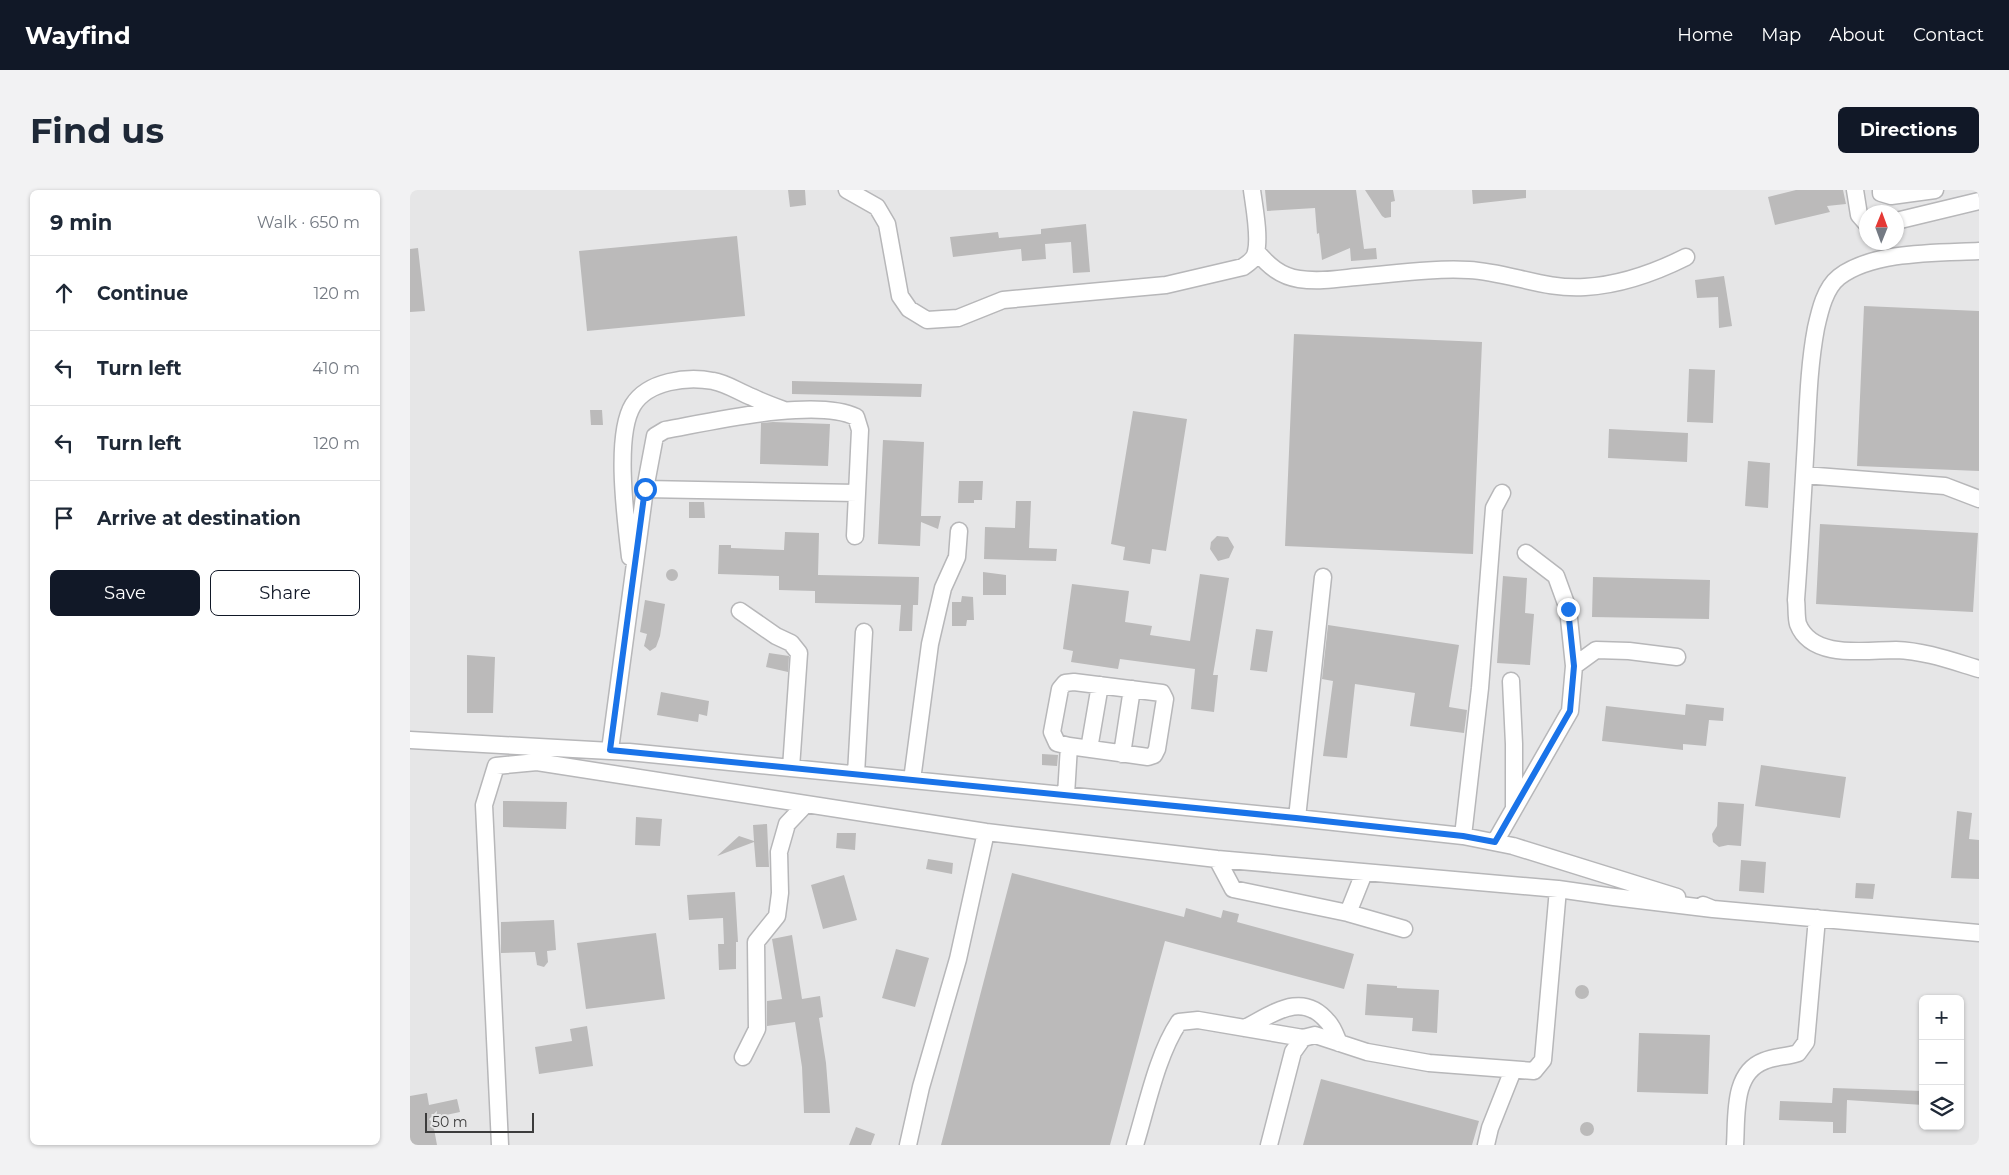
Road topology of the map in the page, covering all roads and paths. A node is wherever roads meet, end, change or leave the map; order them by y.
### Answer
1 (847, 190) edge
2 (1252, 190) edge
3 (1855, 190) edge
4 (1880, 190) edge
5 (1935, 190) edge
6 (1974, 198) edge
7 (1859, 215) edge
8 (1904, 219) edge
9 (1256, 251) junction
10 (1979, 252) edge
11 (1686, 257) dead end
12 (785, 410) junction
13 (1804, 475) junction
14 (645, 489) junction
15 (857, 493) junction
16 (1502, 493) dead end
17 (1979, 499) edge
18 (960, 531) dead end
19 (855, 536) dead end
20 (1526, 553) dead end
21 (1323, 577) dead end
22 (633, 582) junction
23 (740, 612) dead end
24 (864, 632) dead end
25 (1677, 657) dead end
26 (1574, 666) junction
27 (1979, 669) edge
28 (1511, 681) dead end
29 (1100, 685) junction
30 (1132, 689) junction
31 (410, 740) edge
32 (1069, 746) junction
33 (1089, 749) junction
34 (610, 750) junction
35 (1122, 754) junction
36 (791, 768) junction
37 (856, 774) junction
38 (912, 780) junction
39 (1066, 795) junction
40 (805, 805) junction
41 (1514, 808) junction
42 (1296, 818) junction
43 (986, 832) junction
44 (1463, 836) junction
45 (1495, 842) junction
46 (1217, 860) junction
47 (1364, 873) junction
48 (1558, 889) junction
49 (1713, 908) junction
50 (1348, 913) junction
51 (1816, 918) junction
52 (1404, 929) dead end
53 (1979, 933) edge
54 (1245, 1028) junction
55 (1303, 1038) junction
56 (1339, 1042) junction
57 (743, 1057) dead end
58 (1512, 1070) junction
59 (500, 1145) edge
60 (908, 1145) edge
61 (1135, 1145) edge
62 (1269, 1145) edge
63 (1486, 1145) edge
64 (1735, 1145) edge

1 - 9 street
2 - 9 street
3 - 7 street
4 - 5 street
6 - 8 street
9 - 11 street
10 - 13 street
12 - 14 street
12 - 15 street
12 - 22 street
13 - 17 street
13 - 27 street
14 - 15 street
14 - 22 street
15 - 19 street
16 - 44 street
18 - 38 street
20 - 26 street
21 - 42 street
22 - 34 street
23 - 36 street
24 - 37 street
25 - 26 street
26 - 41 street
28 - 41 street
29 - 30 street
29 - 32 street
29 - 33 street
30 - 35 street
30 - 35 street
31 - 34 street
32 - 33 street
32 - 39 street
33 - 35 street
34 - 36 street
36 - 37 street
37 - 38 street
38 - 39 street
39 - 42 street
40 - 43 street
40 - 57 street
40 - 59 street
41 - 45 street
42 - 44 street
43 - 46 street
43 - 60 street
44 - 45 street
45 - 49 street
46 - 47 street
46 - 50 street
47 - 48 street
47 - 50 street
48 - 49 street
48 - 58 street
49 - 51 street
50 - 52 street
51 - 53 street
51 - 64 street
54 - 55 street
54 - 56 street
54 - 61 street
55 - 56 street
55 - 62 street
56 - 58 street
58 - 63 street

